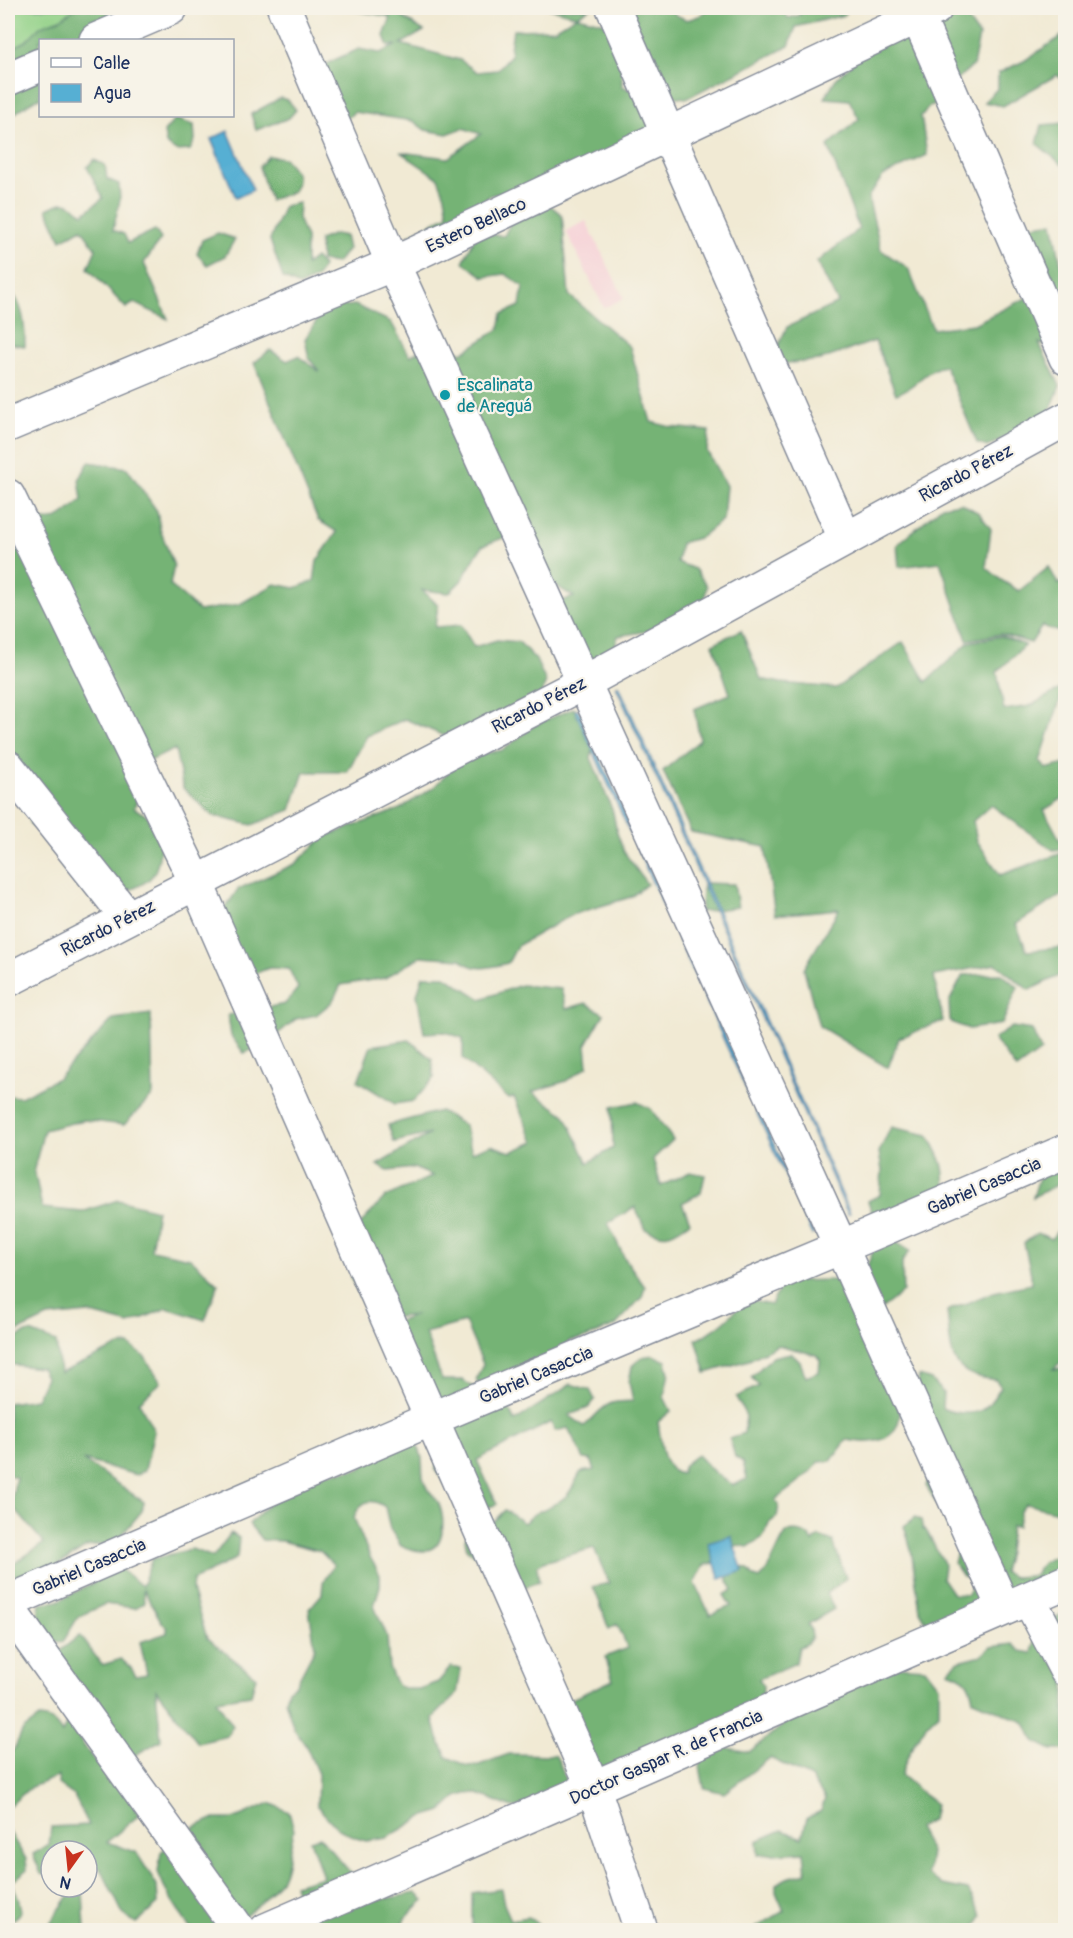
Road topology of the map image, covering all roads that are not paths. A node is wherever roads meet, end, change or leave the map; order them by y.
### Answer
1 (171, 8) edge
2 (284, 8) edge
3 (613, 8) edge
4 (923, 10) edge
5 (98, 39) edge
6 (39, 65) edge
7 (8, 79) edge
8 (669, 135) junction
9 (393, 264) junction
10 (1065, 358) edge
11 (1065, 419) edge
12 (8, 425) edge
13 (8, 496) edge
14 (845, 538) junction
15 (585, 682) junction
16 (8, 767) edge
17 (196, 882) junction
18 (128, 918) junction
19 (8, 980) edge
20 (1065, 1151) edge
21 (841, 1247) junction
22 (431, 1419) junction
23 (1065, 1582) edge
24 (8, 1602) edge
25 (1016, 1604) junction
26 (8, 1608) edge
27 (1065, 1670) edge
28 (594, 1789) junction
29 (239, 1930) edge
30 (266, 1930) edge
31 (641, 1930) edge

1 - 5 street
2 - 9 street
3 - 8 street
4 - 8 street, Estero Bellaco
4 - 10 street
6 - 7 street
8 - 9 street, Estero Bellaco
8 - 14 street
9 - 12 street, Estero Bellaco
9 - 15 street
11 - 14 street, Ricardo Pérez
13 - 17 street
14 - 15 street, Ricardo Pérez
15 - 17 street, Ricardo Pérez
15 - 21 street
16 - 18 street
17 - 18 street, Ricardo Pérez
17 - 22 street
18 - 19 street, Ricardo Pérez
20 - 21 street, Gabriel Casaccia
21 - 22 street, Gabriel Casaccia
21 - 25 street
22 - 24 street, Gabriel Casaccia
22 - 28 street
23 - 25 street, Doctor Gaspar R. de Francia
25 - 27 street
25 - 28 street, Doctor Gaspar R. de Francia
26 - 29 street
28 - 30 street, Doctor Gaspar R. de Francia
28 - 31 street

